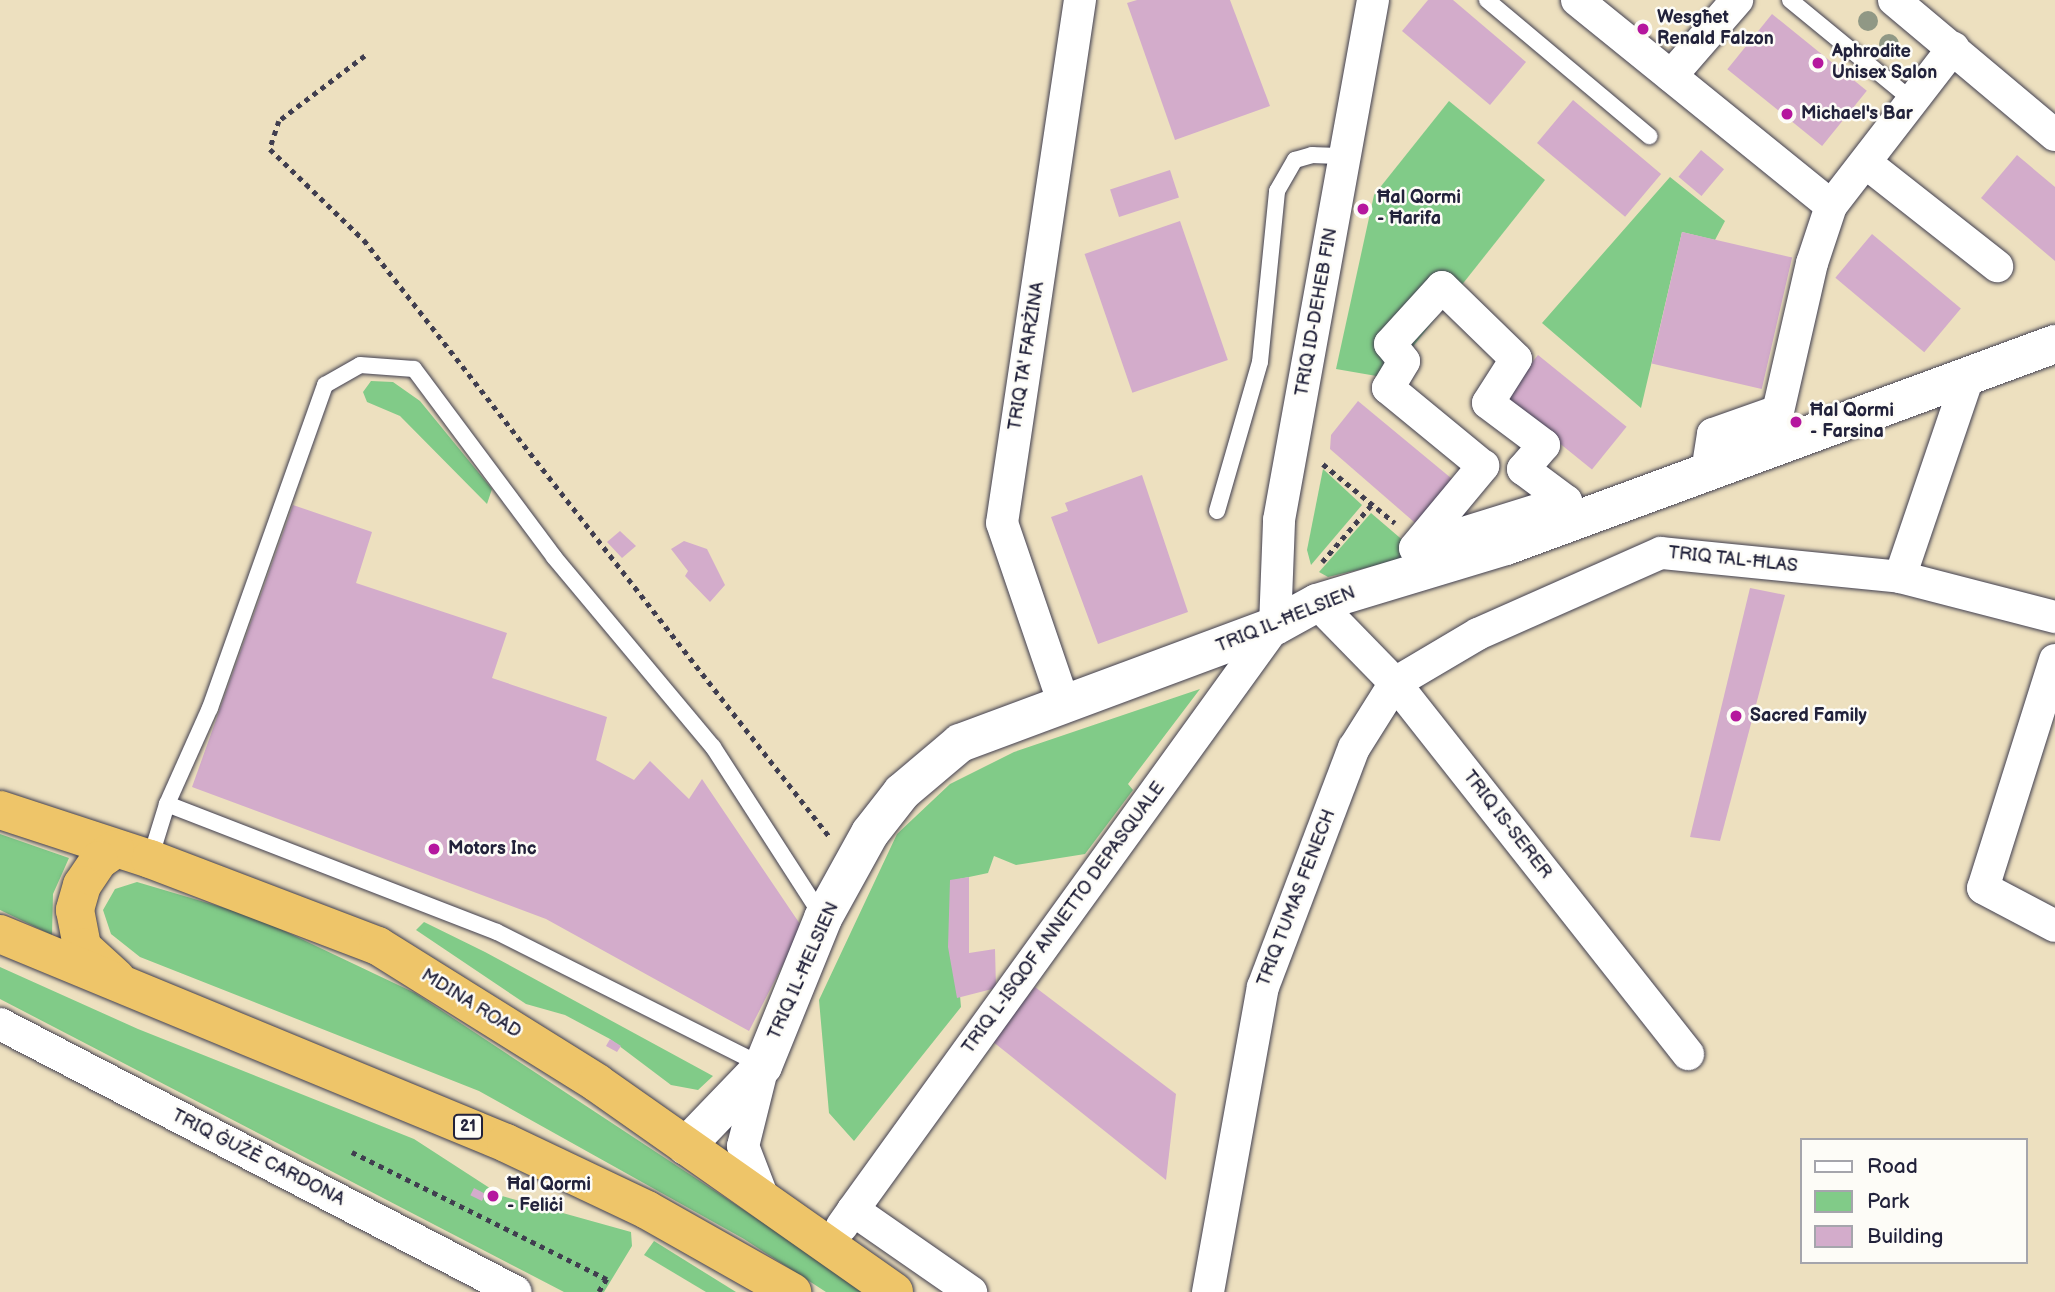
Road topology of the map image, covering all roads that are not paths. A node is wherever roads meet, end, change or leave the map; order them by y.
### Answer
1 (1080, 0) edge
2 (1373, 0) edge
3 (1487, 0) edge
4 (1577, 0) edge
5 (1737, 0) edge
6 (1790, 0) edge
7 (1894, 0) edge
8 (1953, 48) junction
9 (1671, 76) junction
10 (1913, 101) junction
11 (2055, 135) edge
12 (1649, 136) dead end
13 (1345, 156) junction
14 (1866, 163) junction
15 (1831, 206) junction
16 (1997, 266) dead end
17 (2055, 344) edge
18 (1968, 377) junction
19 (1707, 471) junction
20 (1217, 511) dead end
21 (1500, 535) junction
22 (1900, 577) junction
23 (1315, 588) junction
24 (2055, 617) edge
25 (1275, 626) junction
26 (2055, 660) edge
27 (1395, 683) junction
28 (1064, 704) junction
29 (167, 804) junction
30 (0, 810) edge
31 (133, 854) junction
32 (823, 918) junction
33 (2055, 926) edge
34 (0, 934) edge
35 (131, 991) junction
36 (0, 1024) edge
37 (1688, 1054) dead end
38 (763, 1066) junction
39 (686, 1146) junction
40 (765, 1203) junction
41 (853, 1210) junction
42 (827, 1248) junction
43 (516, 1292) edge
44 (792, 1292) edge
45 (894, 1292) edge
46 (971, 1292) edge
47 (1208, 1292) edge

1 - 28 street, TRIQ TA' FARŻINA
2 - 13 street, TRIQ ID-DEHEB FIN
3 - 12 lane
4 - 9 street
5 - 9 street
6 - 10 lane
7 - 8 street
8 - 10 street
8 - 11 street
9 - 15 street
10 - 14 street
13 - 20 lane
13 - 25 street, TRIQ ID-DEHEB FIN
14 - 15 street
14 - 16 street
15 - 19 street
17 - 18 street, TRIQ IL-ĦELSIEN
18 - 19 street, TRIQ IL-ĦELSIEN
18 - 22 street
19 - 21 street, TRIQ IL-ĦELSIEN
21 - 21 street
21 - 23 street, TRIQ IL-ĦELSIEN
22 - 24 street, TRIQ TAL-ĦLAS
22 - 27 street, TRIQ TAL-ĦLAS
23 - 25 street, TRIQ IL-ĦELSIEN
23 - 27 street, TRIQ IS-SERER
25 - 28 street, TRIQ IL-ĦELSIEN
25 - 41 street, TRIQ L-ISQOF ANNETTO DEPASQUALE
26 - 33 street
27 - 37 street, TRIQ IS-SERER
27 - 47 street, TRIQ TUMAS FENECH
28 - 32 street, TRIQ IL-ĦELSIEN
29 - 31 lane
29 - 32 lane
29 - 38 lane
30 - 31 highway, MDINA ROAD
31 - 35 highway
31 - 39 highway, MDINA ROAD
32 - 38 street, TRIQ IL-ĦELSIEN
34 - 35 highway, 21
35 - 44 highway, 21
36 - 43 street, TRIQ ĠUŻÈ CARDONA
38 - 39 street, TRIQ IL-ĦELSIEN
38 - 40 street, TRIQ IL-ĦELSIEN
39 - 40 highway, MDINA ROAD
40 - 42 highway, MDINA ROAD
41 - 42 street, TRIQ L-ISQOF ANNETTO DEPASQUALE
41 - 46 street
42 - 45 highway, MDINA ROAD

